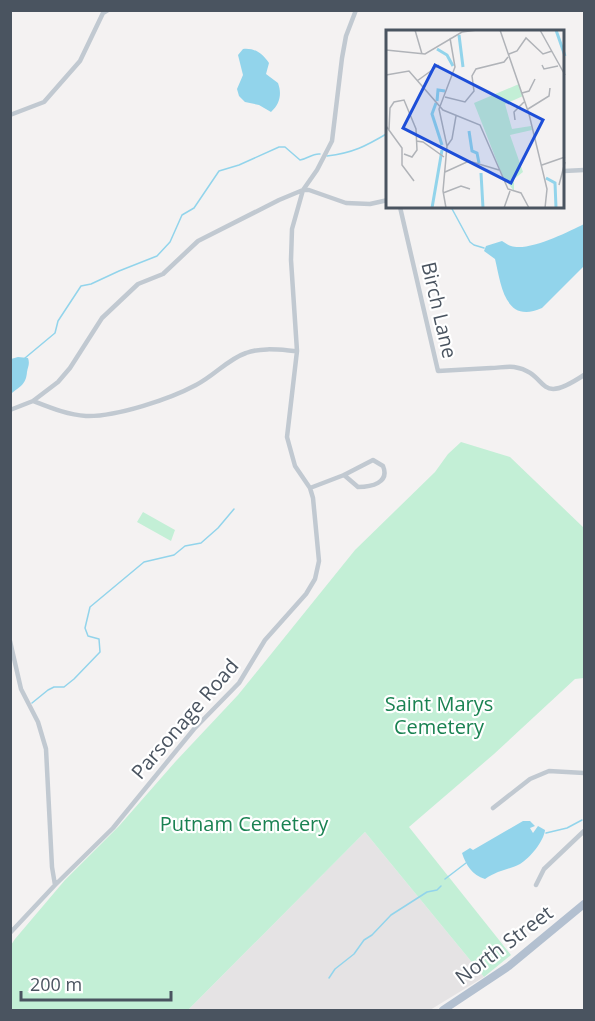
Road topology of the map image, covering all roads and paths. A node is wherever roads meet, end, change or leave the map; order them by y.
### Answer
1 (108, 10) edge
2 (356, 10) edge
3 (10, 116) edge
4 (585, 170) edge
5 (565, 171) edge
6 (303, 190) junction
7 (386, 200) edge
8 (400, 208) edge
9 (297, 351) junction
10 (585, 375) edge
11 (33, 401) junction
12 (10, 410) edge
13 (344, 475) junction
14 (310, 488) junction
15 (10, 641) edge
16 (585, 773) edge
17 (493, 808) dead end
18 (585, 831) edge
19 (55, 885) junction
20 (536, 885) dead end
21 (585, 904) edge
22 (10, 933) edge
23 (442, 1011) edge

1 - 3 street
2 - 6 street, Parsonage Road
4 - 5 street
6 - 7 street
6 - 9 street, Parsonage Road
6 - 11 street
8 - 10 street, Birch Lane
9 - 11 street
9 - 14 street, Parsonage Road
11 - 12 street
13 - 13 street
13 - 14 street
14 - 19 street, Parsonage Road
15 - 19 street
16 - 17 street
18 - 20 street
19 - 22 street, Parsonage Road
21 - 23 main road, North Street

